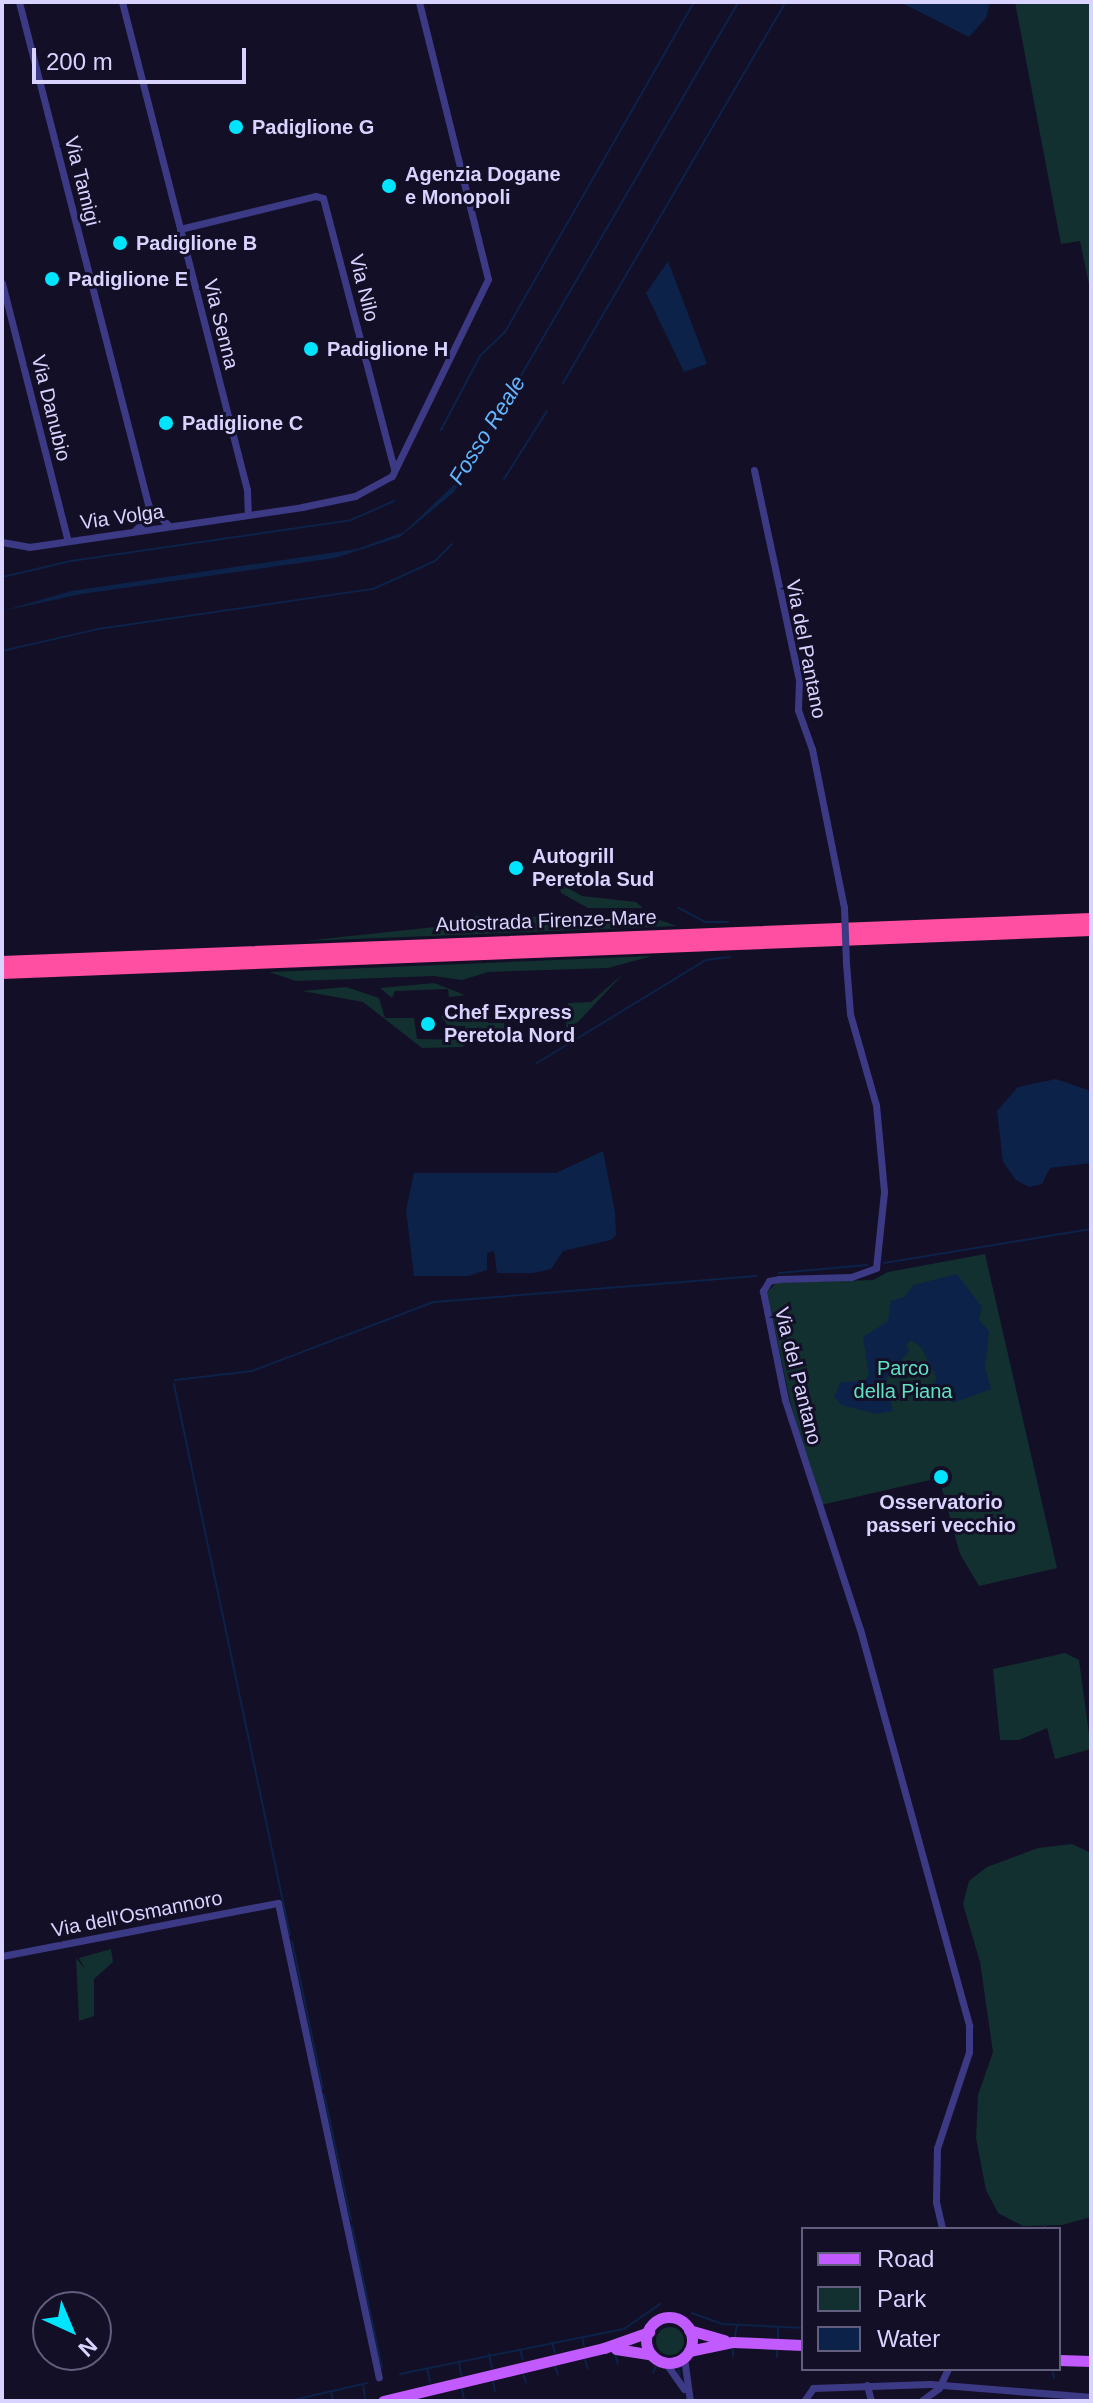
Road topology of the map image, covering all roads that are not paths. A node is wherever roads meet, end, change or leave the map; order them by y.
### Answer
1 (122, 2) edge
2 (419, 2) edge
3 (20, 3) edge
4 (180, 229) junction
5 (2, 283) edge
6 (394, 469) junction
7 (754, 470) dead end
8 (148, 504) junction
9 (248, 515) junction
10 (174, 525) junction
11 (129, 532) junction
12 (68, 541) junction
13 (2, 542) edge
14 (1091, 919) edge
15 (1091, 930) edge
16 (2, 962) edge
17 (2, 973) edge
18 (2, 1956) edge
19 (942, 2227) edge
20 (689, 2330) junction
21 (649, 2332) junction
22 (733, 2342) junction
23 (801, 2345) edge
24 (604, 2348) junction
25 (687, 2354) junction
26 (652, 2355) junction
27 (1061, 2360) edge
28 (1091, 2361) edge
29 (665, 2362) junction
30 (947, 2371) edge
31 (379, 2377) dead end
32 (941, 2384) junction
33 (867, 2385) junction
34 (977, 2390) junction
35 (1091, 2397) edge
36 (689, 2398) edge
37 (1044, 2398) edge
38 (1072, 2399) edge
39 (383, 2401) edge
40 (804, 2401) edge
41 (871, 2401) edge
42 (921, 2401) edge
43 (979, 2401) edge

1 - 4 street, Via Senna
2 - 6 street
3 - 8 street, Via Tamigi
4 - 6 street, Via Nilo
4 - 9 street, Via Senna
5 - 12 street, Via Danubio
6 - 9 street
7 - 19 street, Via del Pantano, bridge
8 - 10 street
8 - 11 street
9 - 10 street, Via Volga
10 - 11 street, Via Volga
11 - 12 street, Via Volga
12 - 13 street, Via Volga
14 - 16 highway, Autostrada Firenze-Mare
15 - 17 highway, Autostrada Firenze-Mare
18 - 31 street, Via dell'Osmannoro
20 - 21 main road
20 - 22 main road
20 - 25 main road
21 - 24 main road
21 - 26 main road
22 - 23 main road
22 - 25 main road
24 - 26 main road
24 - 39 main road
25 - 29 main road
25 - 36 street
26 - 29 main road
27 - 28 main road
29 - 36 street
30 - 32 street
32 - 33 street
32 - 34 street
32 - 42 street
33 - 40 street
33 - 41 street
34 - 37 street
34 - 43 street
35 - 38 street
37 - 38 street

